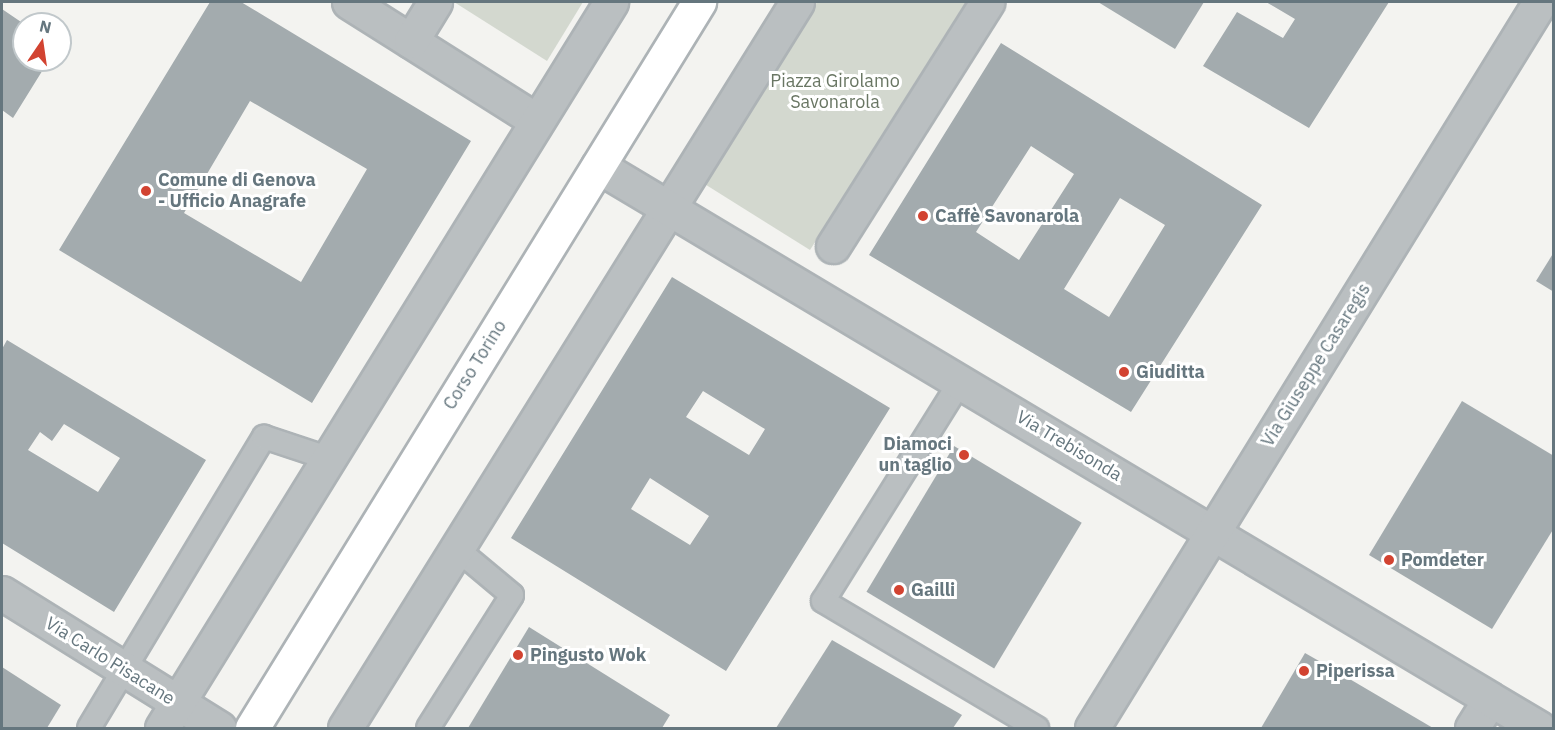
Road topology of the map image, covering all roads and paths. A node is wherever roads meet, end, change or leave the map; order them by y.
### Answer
1 (349, 2) edge
2 (435, 2) edge
3 (611, 2) edge
4 (699, 2) edge
5 (797, 2) edge
6 (987, 2) edge
7 (1540, 2) edge
8 (411, 41) junction
9 (537, 121) junction
10 (598, 166) junction
11 (669, 209) junction
12 (833, 246) dead end
13 (960, 382) junction
14 (327, 458) junction
15 (1214, 534) junction
16 (457, 549) junction
17 (2, 593) edge
18 (124, 670) junction
19 (1490, 699) junction
20 (170, 716) edge
21 (89, 729) edge
22 (219, 729) edge
23 (252, 729) edge
24 (345, 729) edge
25 (428, 729) edge
26 (1037, 729) edge
27 (1092, 729) edge
28 (1472, 729) edge
29 (1539, 729) edge

1 - 8 street
2 - 8 street
3 - 9 street
4 - 10 main road, Corso Torino
5 - 11 street
6 - 12 street
7 - 15 street, Via Giuseppe Casaregis
8 - 9 street
9 - 14 street
10 - 11 street, Via Trebisonda
10 - 23 main road, Corso Torino
11 - 13 street, Via Trebisonda
11 - 16 street
13 - 15 street, Via Trebisonda
13 - 26 lane
14 - 18 lane
14 - 20 street
15 - 19 street, Via Trebisonda
15 - 27 street, Via Giuseppe Casaregis
16 - 24 street
16 - 25 lane
17 - 18 street, Via Carlo Pisacane
18 - 20 street, Via Carlo Pisacane
18 - 21 lane
19 - 28 street
19 - 29 street, Via Trebisonda
20 - 22 street, Via Carlo Pisacane

